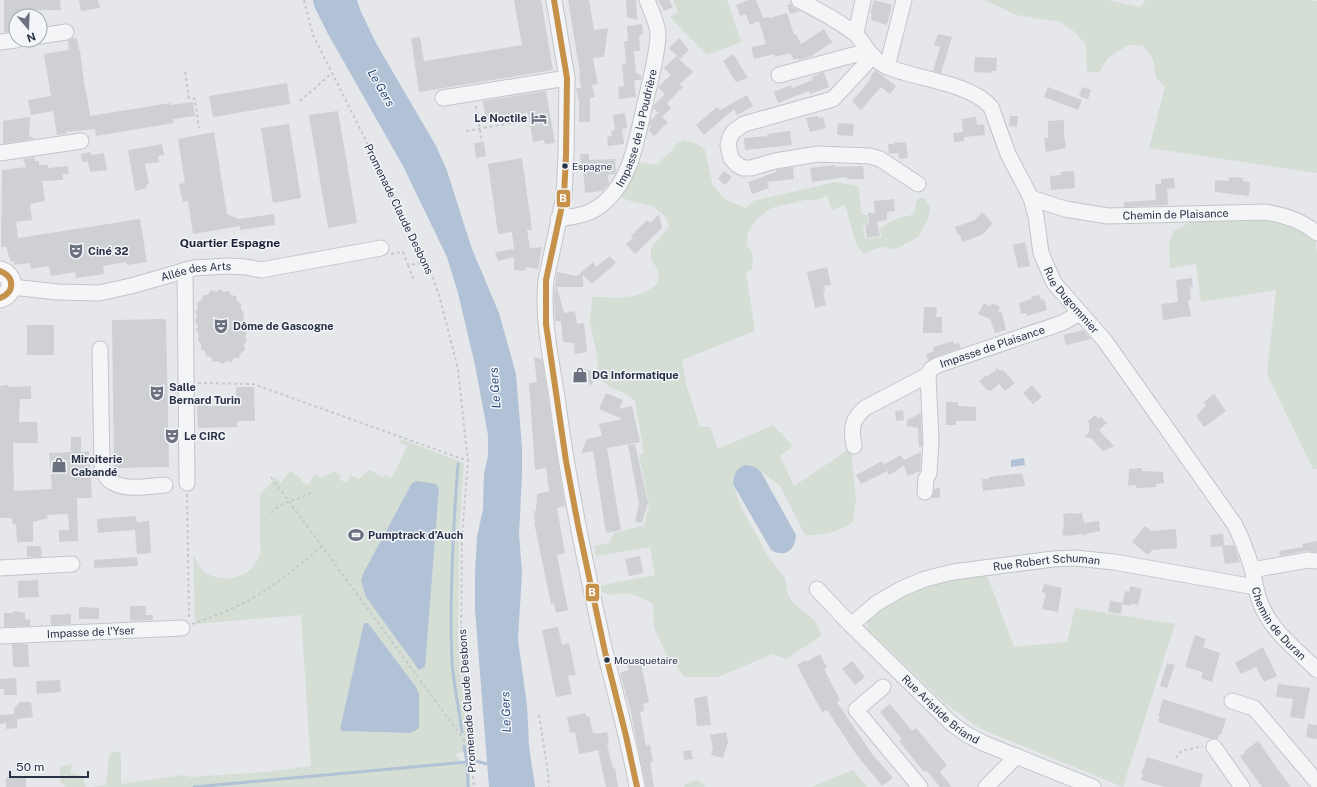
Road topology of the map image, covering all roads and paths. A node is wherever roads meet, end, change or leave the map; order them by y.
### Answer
1 (304, 0) edge
2 (554, 0) edge
3 (647, 0) edge
4 (799, 0) edge
5 (862, 0) edge
6 (904, 0) edge
7 (66, 32) dead end
8 (856, 33) junction
9 (48, 35) edge
10 (870, 54) junction
11 (887, 67) junction
12 (185, 72) dead end
13 (331, 74) junction
14 (780, 75) dead end
15 (567, 78) junction
16 (443, 98) dead end
17 (300, 100) dead end
18 (476, 103) dead end
19 (517, 122) dead end
20 (199, 128) dead end
21 (480, 128) junction
22 (466, 131) dead end
23 (81, 141) dead end
24 (482, 142) dead end
25 (0, 153) edge
26 (918, 184) dead end
27 (1031, 198) junction
28 (558, 219) junction
29 (1317, 233) edge
30 (381, 248) dead end
31 (408, 265) dead end
32 (0, 270) edge
33 (185, 270) junction
34 (416, 278) dead end
35 (6, 292) edge
36 (1080, 314) junction
37 (100, 349) dead end
38 (928, 376) junction
39 (186, 383) junction
40 (854, 446) dead end
41 (468, 461) junction
42 (271, 477) dead end
43 (187, 483) joint
44 (165, 484) dead end
45 (925, 492) dead end
46 (311, 494) dead end
47 (289, 501) junction
48 (271, 513) dead end
49 (322, 546) junction
50 (1317, 561) edge
51 (72, 564) dead end
52 (0, 568) edge
53 (1252, 570) junction
54 (1255, 587) junction
55 (816, 589) dead end
56 (851, 625) junction
57 (182, 628) dead end
58 (0, 636) edge
59 (1317, 670) edge
60 (883, 687) dead end
61 (1232, 701) dead end
62 (539, 715) dead end
63 (1214, 747) joint
64 (470, 749) junction
65 (1017, 756) junction
66 (1176, 758) dead end
67 (1317, 782) edge
68 (990, 786) edge
69 (474, 787) edge
70 (549, 787) edge
71 (636, 787) edge
72 (920, 787) edge
73 (1093, 787) edge
74 (1242, 787) edge

1 - 13 path, Promenade Claude Desbons
2 - 15 street
3 - 28 street, Impasse de la Poudrière
4 - 8 street, Rue Dugommier
5 - 8 street
6 - 11 street
7 - 9 street
8 - 10 street, Rue Dugommier
10 - 11 street, Rue Dugommier
10 - 14 street
10 - 26 street
11 - 27 street, Rue Dugommier
12 - 20 path
13 - 17 path
13 - 41 path, Promenade Claude Desbons
15 - 16 street
15 - 28 street
18 - 21 path
19 - 21 path
21 - 22 path
21 - 24 path
23 - 25 street
27 - 29 street, Chemin de Plaisance
27 - 36 street, Rue Dugommier
28 - 71 street
30 - 33 street, Allée des Arts
31 - 34 path
32 - 35 main road
33 - 35 street, Allée des Arts
33 - 39 street
36 - 38 street, Impasse de Plaisance
36 - 53 street, Rue Dugommier
37 - 44 street
38 - 40 street
38 - 45 street, Impasse de Plaisance
39 - 41 path
39 - 43 street
41 - 64 path, Promenade Claude Desbons
42 - 47 path
43 - 49 path
46 - 47 path
47 - 48 path
47 - 49 path
49 - 64 path
50 - 53 street
51 - 52 street
53 - 54 street, Chemin de Duran
54 - 56 street, Rue Robert Schuman
54 - 59 street, Chemin de Duran
55 - 56 street, Rue Aristide Briand
56 - 65 street, Rue Aristide Briand
57 - 58 street, Impasse de l'Yser
60 - 72 street
61 - 67 street
62 - 70 path
63 - 66 path
63 - 74 street
64 - 69 path, Promenade Claude Desbons
65 - 68 street
65 - 73 street, Rue Aristide Briand

